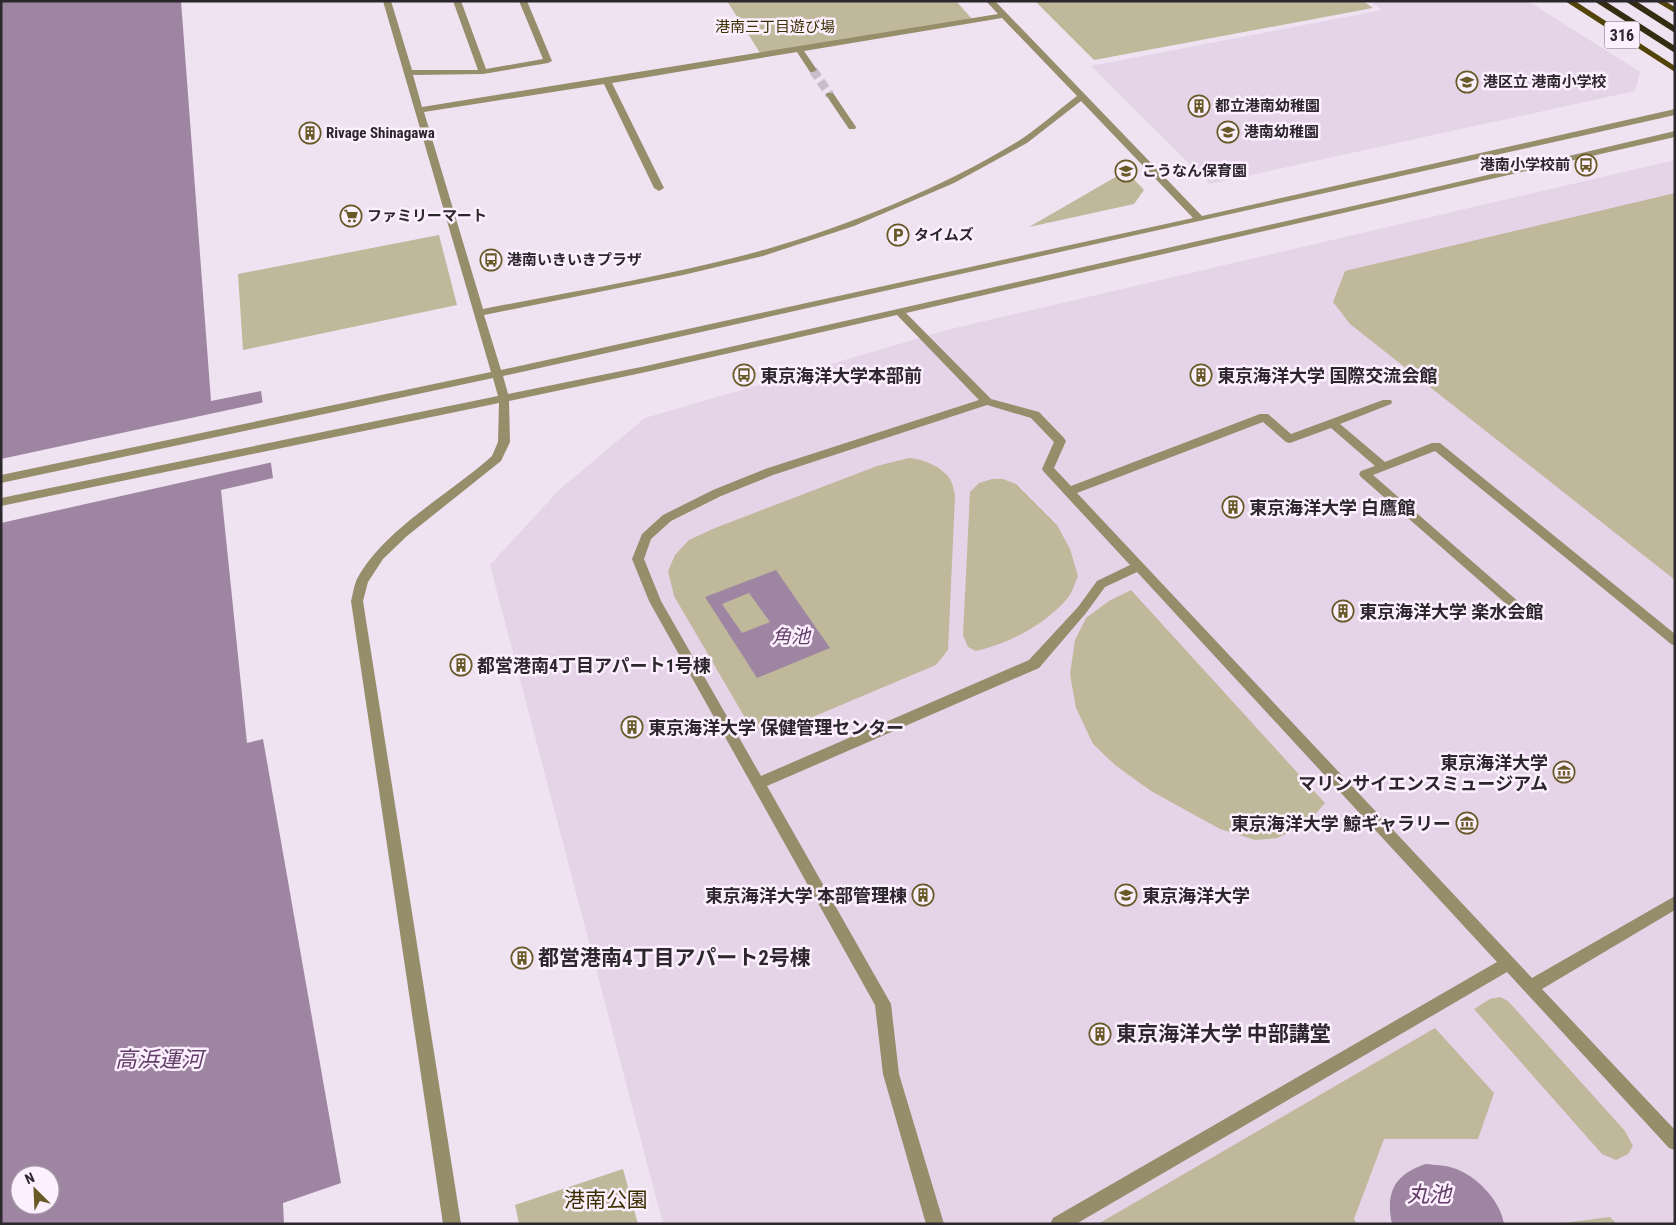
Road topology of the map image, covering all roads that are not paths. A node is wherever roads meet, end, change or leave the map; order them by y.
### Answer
1 (387, 1) edge
2 (457, 1) edge
3 (523, 1) edge
4 (990, 1) edge
5 (1569, 1) edge
6 (1598, 1) edge
7 (1629, 1) edge
8 (1659, 1) edge
9 (1675, 11) edge
10 (1003, 15) junction
11 (1675, 30) edge
12 (799, 49) junction
13 (1675, 50) edge
14 (813, 70) tunnel mouth
15 (1675, 70) edge
16 (483, 72) junction
17 (408, 73) junction
18 (607, 81) junction
19 (830, 95) tunnel mouth
20 (1081, 97) junction
21 (420, 110) junction
22 (1675, 112) edge
23 (852, 126) dead end
24 (1675, 134) edge
25 (659, 188) dead end
26 (1200, 220) junction
27 (899, 312) junction
28 (480, 313) junction
29 (498, 374) junction
30 (504, 398) junction
31 (987, 401) junction
32 (1387, 402) dead end
33 (1332, 423) junction
34 (1384, 467) junction
35 (1, 479) edge
36 (1068, 492) junction
37 (1, 502) edge
38 (1137, 567) junction
39 (1524, 613) dead end
40 (1675, 641) edge
41 (759, 783) junction
42 (1675, 902) edge
43 (1508, 963) junction
44 (1531, 987) junction
45 (1675, 1142) edge
46 (452, 1224) edge
47 (935, 1224) edge
48 (1059, 1224) edge

1 - 17 street
2 - 16 street
3 - 16 street
4 - 10 street
5 - 15 main road, 316
6 - 13 highway
7 - 11 highway
8 - 9 main road
10 - 12 street
10 - 20 street
12 - 14 street
12 - 18 street
16 - 17 street
17 - 21 street
18 - 21 street
18 - 25 street
19 - 23 street
20 - 26 street
20 - 28 street
21 - 28 street
22 - 26 street
24 - 27 street
26 - 29 street
27 - 30 street
27 - 31 street
28 - 29 street
29 - 30 street
29 - 35 street
30 - 37 street
30 - 46 street
31 - 36 street
31 - 41 street
32 - 33 street
33 - 34 street
33 - 36 street
34 - 39 street
34 - 40 street
36 - 38 street
38 - 41 street
38 - 43 street
41 - 47 street
42 - 44 street
43 - 44 street
43 - 48 street
44 - 45 street

